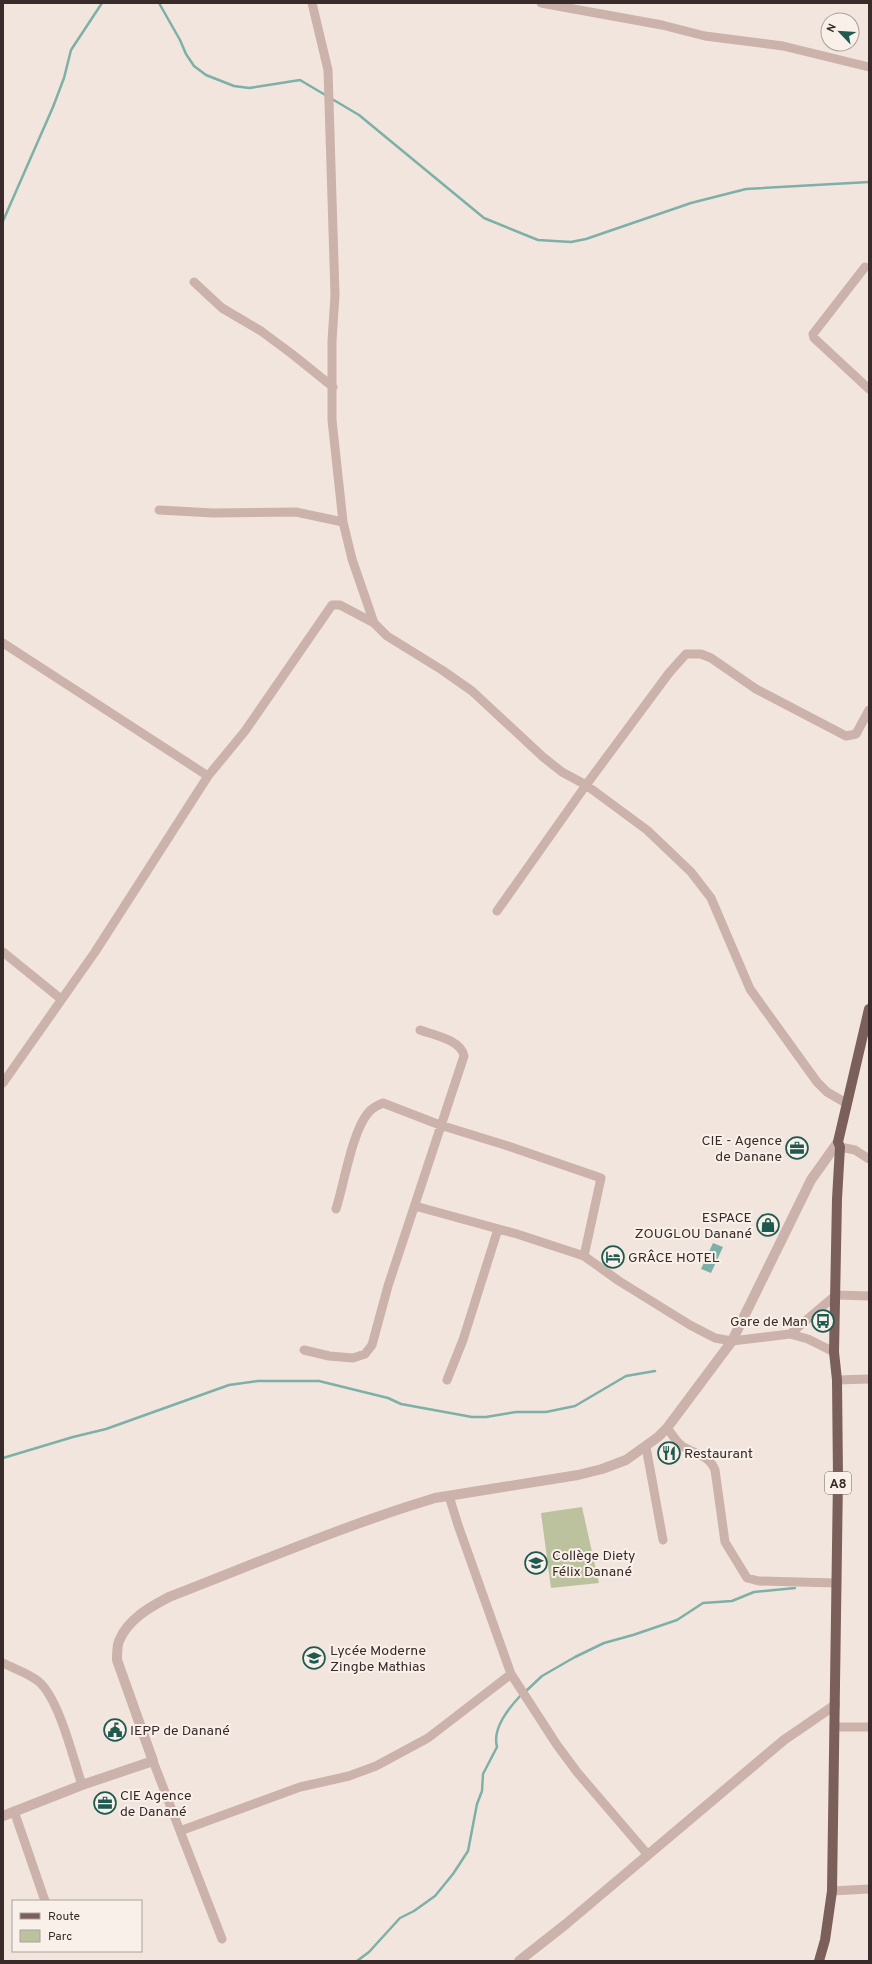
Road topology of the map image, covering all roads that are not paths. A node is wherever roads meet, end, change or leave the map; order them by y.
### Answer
1 (541, 3) edge
2 (314, 4) edge
3 (869, 67) edge
4 (866, 267) dead end
5 (194, 282) dead end
6 (333, 387) junction
7 (869, 389) edge
8 (159, 510) dead end
9 (343, 522) junction
10 (374, 623) junction
11 (3, 643) edge
12 (869, 710) edge
13 (208, 776) junction
14 (586, 785) junction
15 (497, 911) dead end
16 (3, 952) edge
17 (61, 999) junction
18 (869, 1009) edge
19 (420, 1030) dead end
20 (3, 1083) edge
21 (846, 1103) junction
22 (440, 1125) junction
23 (839, 1145) junction
24 (869, 1159) edge
25 (415, 1206) junction
26 (336, 1209) dead end
27 (498, 1229) junction
28 (584, 1256) junction
29 (836, 1295) junction
30 (869, 1296) edge
31 (790, 1334) junction
32 (732, 1341) junction
33 (304, 1350) dead end
34 (834, 1352) junction
35 (869, 1379) edge
36 (447, 1380) dead end
37 (837, 1380) junction
38 (667, 1428) junction
39 (646, 1447) junction
40 (449, 1496) junction
41 (663, 1540) dead end
42 (836, 1583) junction
43 (3, 1663) edge
44 (511, 1674) junction
45 (834, 1705) junction
46 (834, 1727) junction
47 (869, 1727) edge
48 (152, 1761) junction
49 (82, 1785) junction
50 (14, 1812) junction
51 (3, 1816) edge
52 (180, 1831) junction
53 (648, 1855) junction
54 (869, 1889) edge
55 (832, 1891) junction
56 (45, 1900) edge
57 (222, 1940) dead end
58 (519, 1961) edge
59 (819, 1961) edge

1 - 3 street
2 - 6 street
4 - 7 street
5 - 6 street
6 - 9 street
8 - 9 street
9 - 10 street
10 - 13 street
10 - 14 street
11 - 13 street
12 - 14 street
13 - 17 street
14 - 15 street
14 - 21 street
16 - 17 street
17 - 20 street
18 - 21 main road, A8
19 - 22 street
21 - 23 main road, A8
22 - 25 street
22 - 26 street
22 - 28 street
23 - 24 street
23 - 29 main road, A8
23 - 32 street
25 - 27 street
25 - 33 street
27 - 28 street
27 - 36 street
28 - 32 street
29 - 30 street
29 - 31 street
29 - 34 main road, A8
31 - 32 street
31 - 34 street
32 - 38 street
34 - 37 main road, A8
35 - 37 street
37 - 42 main road, A8
38 - 39 street
38 - 42 street
39 - 40 street
39 - 41 street
40 - 44 street
40 - 48 street
42 - 45 main road, A8
43 - 49 street
44 - 52 street
44 - 53 street
45 - 46 main road, A8
45 - 53 street
46 - 47 street
46 - 55 main road, A8
48 - 49 street
48 - 52 street
49 - 50 street
50 - 51 street
50 - 56 street
52 - 57 street
53 - 58 street
54 - 55 street
55 - 59 main road, A8

